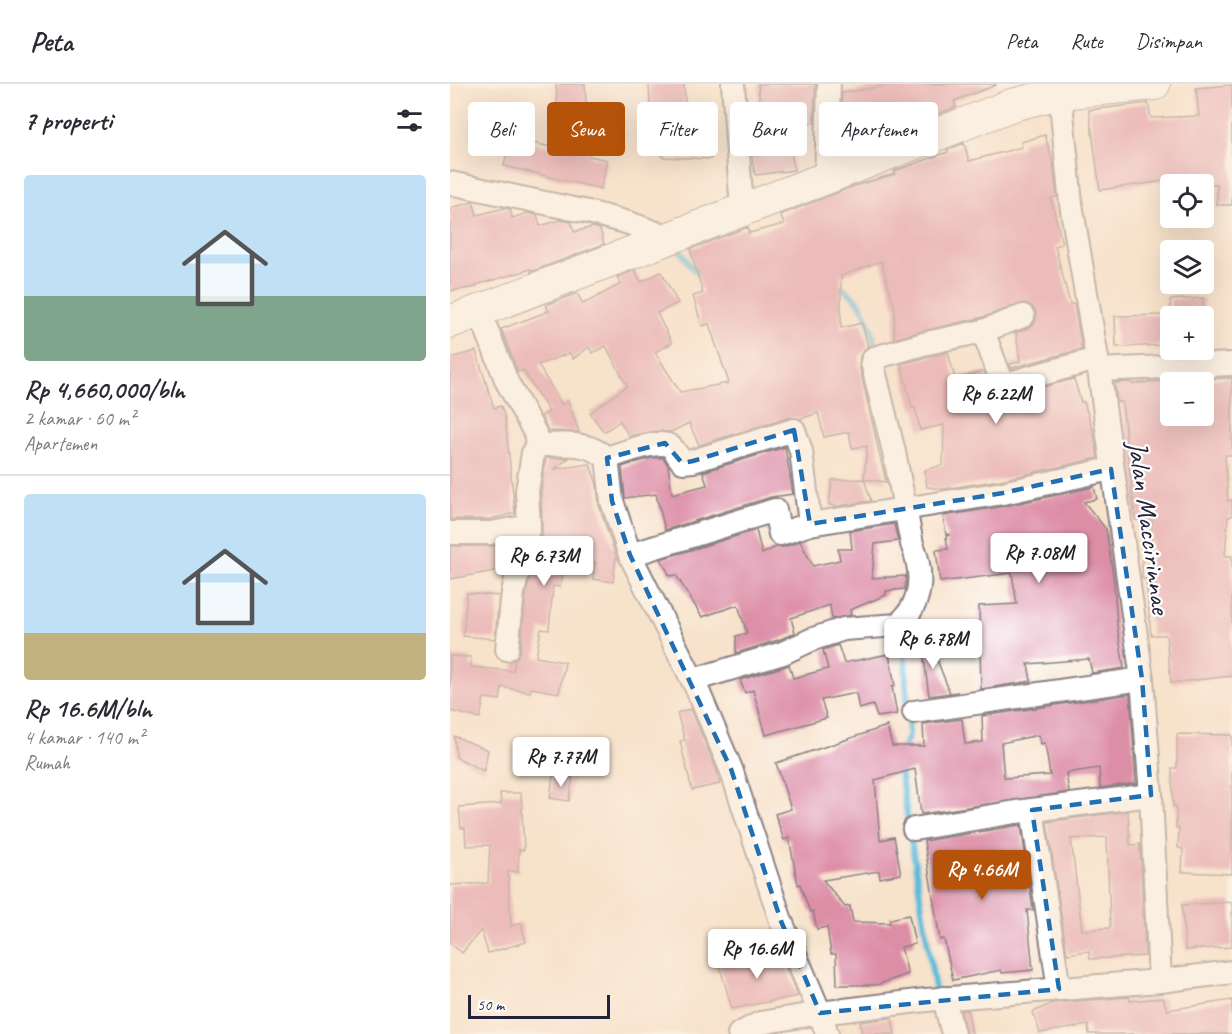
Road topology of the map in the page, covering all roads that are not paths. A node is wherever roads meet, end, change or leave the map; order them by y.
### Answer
1 (733, 84) edge
2 (830, 84) edge
3 (1154, 84) edge
4 (1060, 89) edge
5 (826, 178) junction
6 (450, 183) edge
7 (742, 210) junction
8 (669, 238) junction
9 (479, 310) junction
10 (1023, 316) dead end
11 (450, 322) edge
12 (983, 331) junction
13 (1098, 364) junction
14 (1232, 364) edge
15 (537, 445) junction
16 (607, 458) junction
17 (1111, 469) junction
18 (914, 508) junction
19 (810, 524) junction
20 (529, 526) junction
21 (450, 533) edge
22 (630, 555) junction
23 (507, 649) dead end
24 (693, 680) junction
25 (1142, 680) junction
26 (914, 712) dead end
27 (1151, 795) junction
28 (1032, 810) junction
29 (914, 829) dead end
30 (1232, 972) edge
31 (1160, 981) junction
32 (1059, 989) junction
33 (926, 1000) junction
34 (824, 1023) edge
35 (739, 1034) edge
36 (953, 1034) edge

1 - 7 street
2 - 5 street
3 - 4 main road
4 - 5 main road
4 - 13 street, Jalan Maccirinnae
5 - 7 main road
6 - 8 street
7 - 8 main road
8 - 9 main road
9 - 11 main road
9 - 15 street
10 - 12 street
12 - 13 street
12 - 18 street
13 - 14 street
13 - 17 street, Jalan Maccirinnae
15 - 16 street
15 - 20 street
16 - 19 street
16 - 22 street
17 - 18 street
17 - 25 street, Jalan Maccirinnae
18 - 19 street
18 - 24 street
19 - 22 street
20 - 21 street
20 - 23 street
22 - 24 street
24 - 34 street
25 - 26 street
25 - 27 street, Jalan Maccirinnae
27 - 28 street
27 - 31 street, Jalan Maccirinnae
28 - 29 street
28 - 32 street
30 - 31 street
31 - 32 street
32 - 33 street
33 - 34 street
33 - 36 street
34 - 35 street

